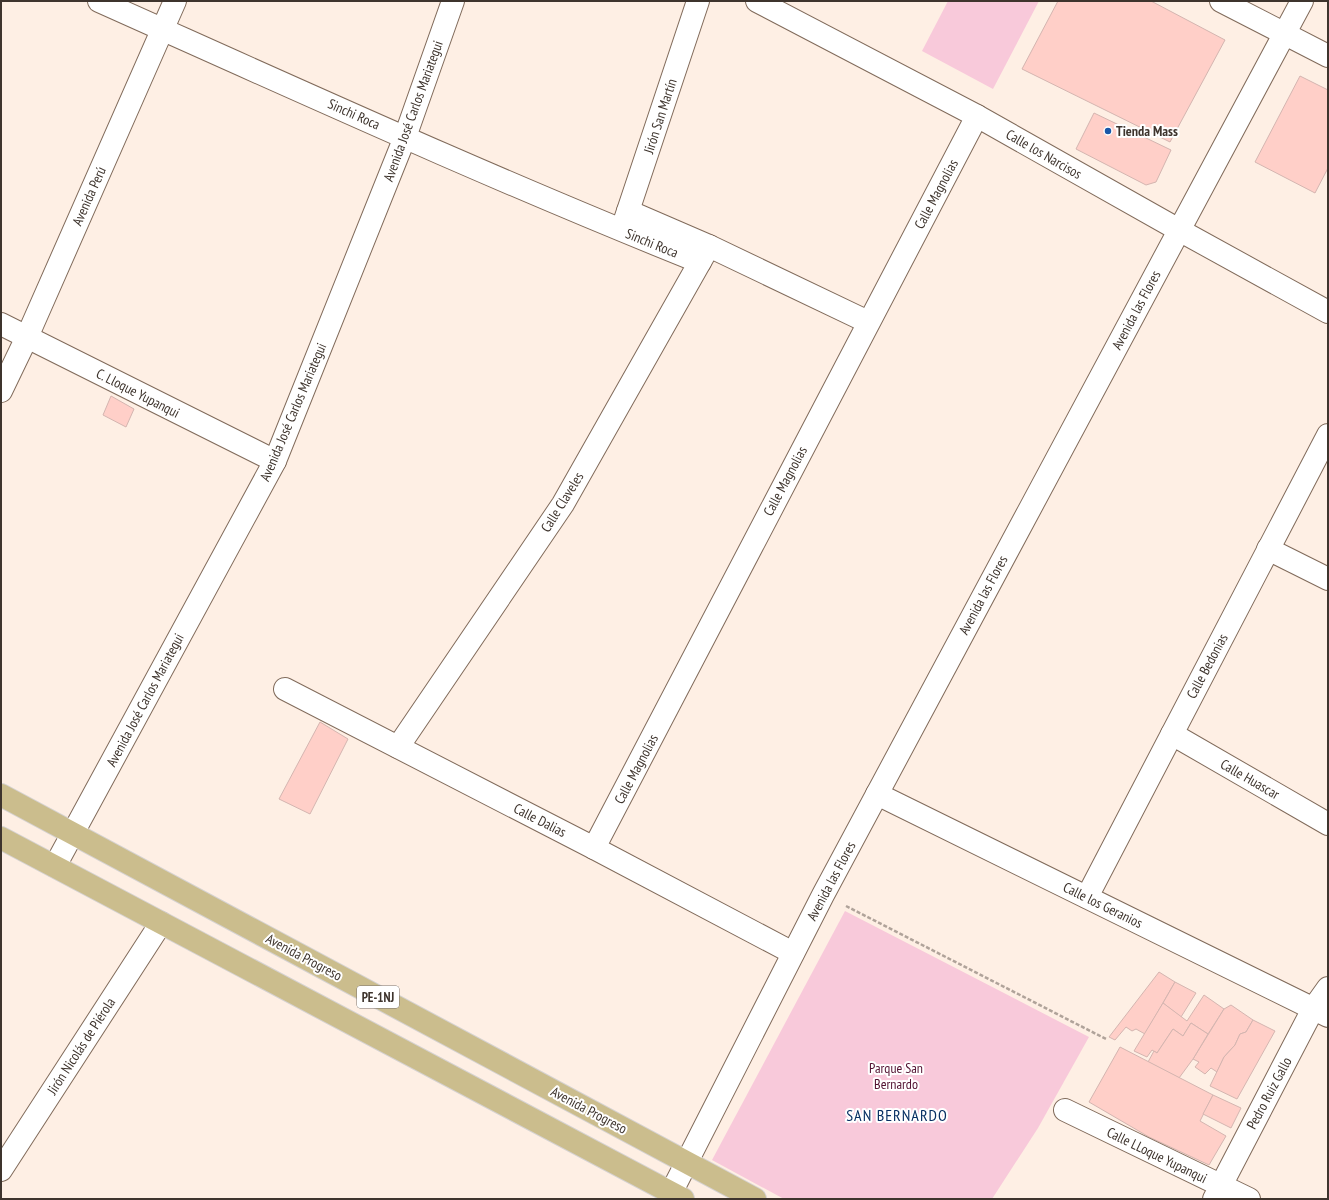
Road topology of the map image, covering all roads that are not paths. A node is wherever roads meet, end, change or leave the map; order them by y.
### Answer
1 (99, 1) edge
2 (175, 1) edge
3 (453, 1) edge
4 (698, 1) edge
5 (757, 1) edge
6 (1221, 1) edge
7 (1302, 1) edge
8 (163, 30) junction
9 (1284, 33) junction
10 (1328, 56) edge
11 (977, 116) junction
12 (405, 137) junction
13 (624, 221) junction
14 (1178, 230) junction
15 (704, 254) junction
16 (1328, 312) edge
17 (868, 322) junction
18 (1, 324) edge
19 (27, 337) junction
20 (1, 390) edge
21 (1328, 435) edge
22 (275, 461) junction
23 (1268, 550) junction
24 (1328, 579) edge
25 (285, 689) dead end
26 (1172, 734) junction
27 (398, 747) junction
28 (877, 794) junction
29 (1, 795) edge
30 (1328, 824) edge
31 (73, 833) junction
32 (1, 838) edge
33 (594, 848) junction
34 (55, 866) junction
35 (1087, 898) junction
36 (161, 923) junction
37 (793, 953) junction
38 (1328, 988) edge
39 (1321, 1013) edge
40 (1065, 1110) dead end
41 (688, 1163) junction
42 (1, 1170) edge
43 (1217, 1192) edge
44 (677, 1196) edge
45 (755, 1199) edge
46 (1249, 1199) edge

1 - 8 street, Sinchi Roca
2 - 8 street, Avenida Perú
3 - 12 street, Avenida José Carlos Mariategui
4 - 13 street, Jirón San Martín
5 - 11 street, Calle los Narcisos
6 - 9 street
7 - 9 street, Avenida las Flores
8 - 12 street, Sinchi Roca
8 - 19 street, Avenida Perú
9 - 10 street
9 - 14 street, Avenida las Flores
11 - 14 street, Calle los Narcisos
11 - 17 street, Calle Magnolias
12 - 13 street, Sinchi Roca
12 - 22 street, Avenida José Carlos Mariategui
13 - 15 street, Sinchi Roca
14 - 16 street, Calle los Narcisos
14 - 28 street, Avenida las Flores
15 - 17 street, Sinchi Roca
15 - 27 street, Calle Claveles
17 - 33 street, Calle Magnolias
18 - 19 street, C. Lloque Yupanqui
19 - 20 street, Avenida Perú
19 - 22 street, C. Lloque Yupanqui
21 - 23 street, Calle Bedonias
22 - 31 street, Avenida José Carlos Mariategui
23 - 24 street
23 - 26 street, Calle Bedonias
25 - 27 street, Calle Dalias
26 - 30 street, Calle Huascar
26 - 35 street, Calle Bedonias
27 - 33 street, Calle Dalias
28 - 35 street, Calle los Geranios
28 - 37 street, Avenida las Flores
29 - 31 main road, Avenida Progreso / PE-1NJ
31 - 34 street, Avenida José Carlos Mariategui
31 - 41 main road, Avenida Progreso / PE-1NJ
32 - 34 main road, PE-1NJ
33 - 37 street, Calle Dalias
34 - 36 main road, PE-1NJ
35 - 39 street, Calle los Geranios
36 - 42 street, Jirón Nicolás de Piérola
36 - 44 main road, PE-1NJ
37 - 41 street, Avenida las Flores
38 - 39 street, Pedro Ruiz Gallo
39 - 43 street, Pedro Ruiz Gallo
40 - 43 street, Calle LLoque Yupanqui
41 - 44 street, Avenida las Flores
41 - 45 main road, Avenida Progreso / PE-1NJ
43 - 46 street, Calle LLoque Yupanqui

